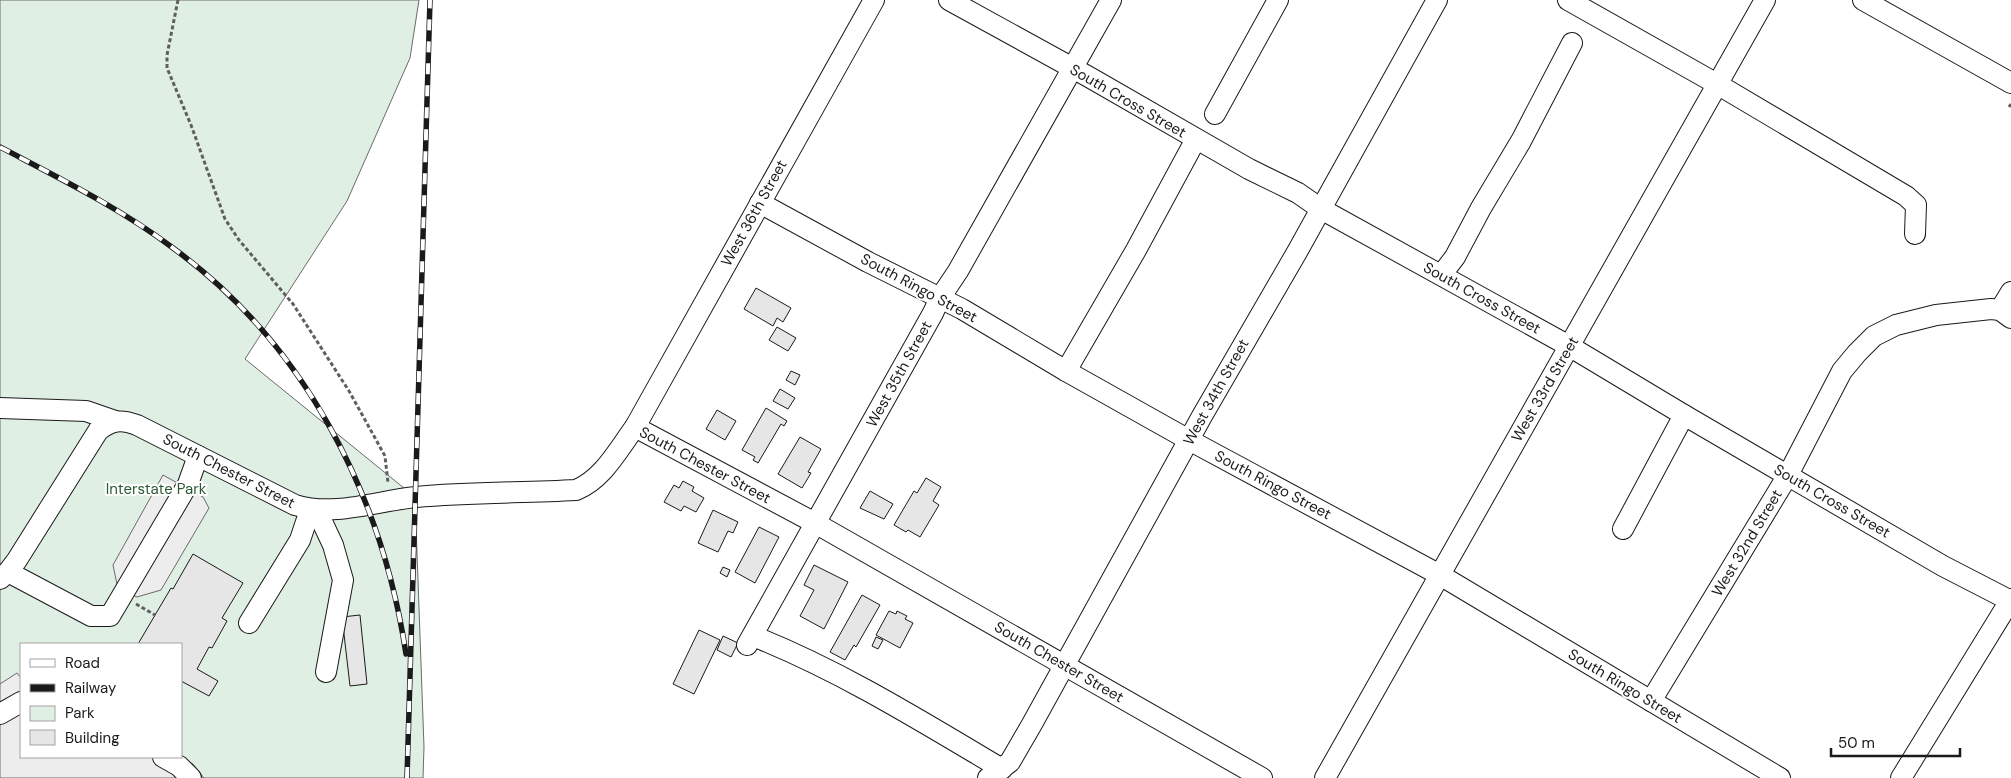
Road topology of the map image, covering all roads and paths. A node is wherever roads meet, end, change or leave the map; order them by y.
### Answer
1 (178, 0) edge
2 (874, 0) edge
3 (950, 0) edge
4 (1111, 0) edge
5 (1278, 0) edge
6 (1438, 0) edge
7 (1568, 0) edge
8 (1765, 0) edge
9 (1863, 0) edge
10 (1572, 43) dead end
11 (1072, 69) junction
12 (2011, 83) edge
13 (1717, 84) junction
14 (1215, 114) dead end
15 (1196, 140) junction
16 (760, 203) junction
17 (1321, 209) junction
18 (1915, 234) dead end
19 (1442, 274) junction
20 (2011, 292) edge
21 (940, 298) junction
22 (2006, 314) edge
23 (1569, 346) junction
24 (1066, 371) junction
25 (0, 408) edge
26 (1684, 415) junction
27 (115, 421) junction
28 (635, 428) junction
29 (1190, 440) junction
30 (198, 456) junction
31 (1788, 475) junction
32 (388, 501) junction
33 (314, 510) junction
34 (815, 524) junction
35 (1623, 529) dead end
36 (1440, 575) junction
37 (4, 576) edge
38 (2011, 600) edge
39 (249, 623) dead end
40 (1065, 665) junction
41 (326, 672) dead end
42 (1651, 701) junction
43 (20, 703) edge
44 (0, 714) edge
45 (165, 758) edge
46 (995, 773) edge
47 (191, 778) edge
48 (1262, 778) edge
49 (1325, 778) edge
50 (1780, 778) edge
51 (1902, 778) edge

1 - 32 path
2 - 16 street, West 36th Street
3 - 11 street, South Cross Street
4 - 11 street, West 35th Street
5 - 14 street
6 - 17 street, West 34th Street
7 - 13 street
8 - 13 street, West 33rd Street
9 - 12 street
10 - 19 street
11 - 15 street, South Cross Street
11 - 21 street, West 35th Street
13 - 18 street
13 - 23 street, West 33rd Street
15 - 17 street, South Cross Street
15 - 24 street
16 - 21 street, South Ringo Street
16 - 28 street, West 36th Street
17 - 19 street, South Cross Street
17 - 29 street, West 34th Street
19 - 23 street, South Cross Street
20 - 22 street, West 32nd Street
21 - 24 street, South Ringo Street
21 - 34 street, West 35th Street
22 - 31 street, West 32nd Street
23 - 26 street, South Cross Street
23 - 36 street, West 33rd Street
24 - 29 street, South Ringo Street
25 - 27 street, South Chester Street
26 - 31 street, South Cross Street
26 - 35 street
27 - 30 street, South Chester Street
27 - 37 street
28 - 32 street, South Chester Street
28 - 34 street, South Chester Street
29 - 36 street, South Ringo Street
29 - 40 street, West 34th Street
30 - 33 street, South Chester Street
30 - 37 street
31 - 38 street, South Cross Street
31 - 42 street, West 32nd Street
32 - 33 street, South Chester Street
33 - 39 street
33 - 41 street
34 - 40 street, South Chester Street
34 - 46 street, West 35th Street
36 - 42 street, South Ringo Street
36 - 49 street, West 33rd Street
38 - 51 street
40 - 46 street, West 34th Street
40 - 48 street, South Chester Street
42 - 50 street, South Ringo Street
43 - 44 street
45 - 47 street

